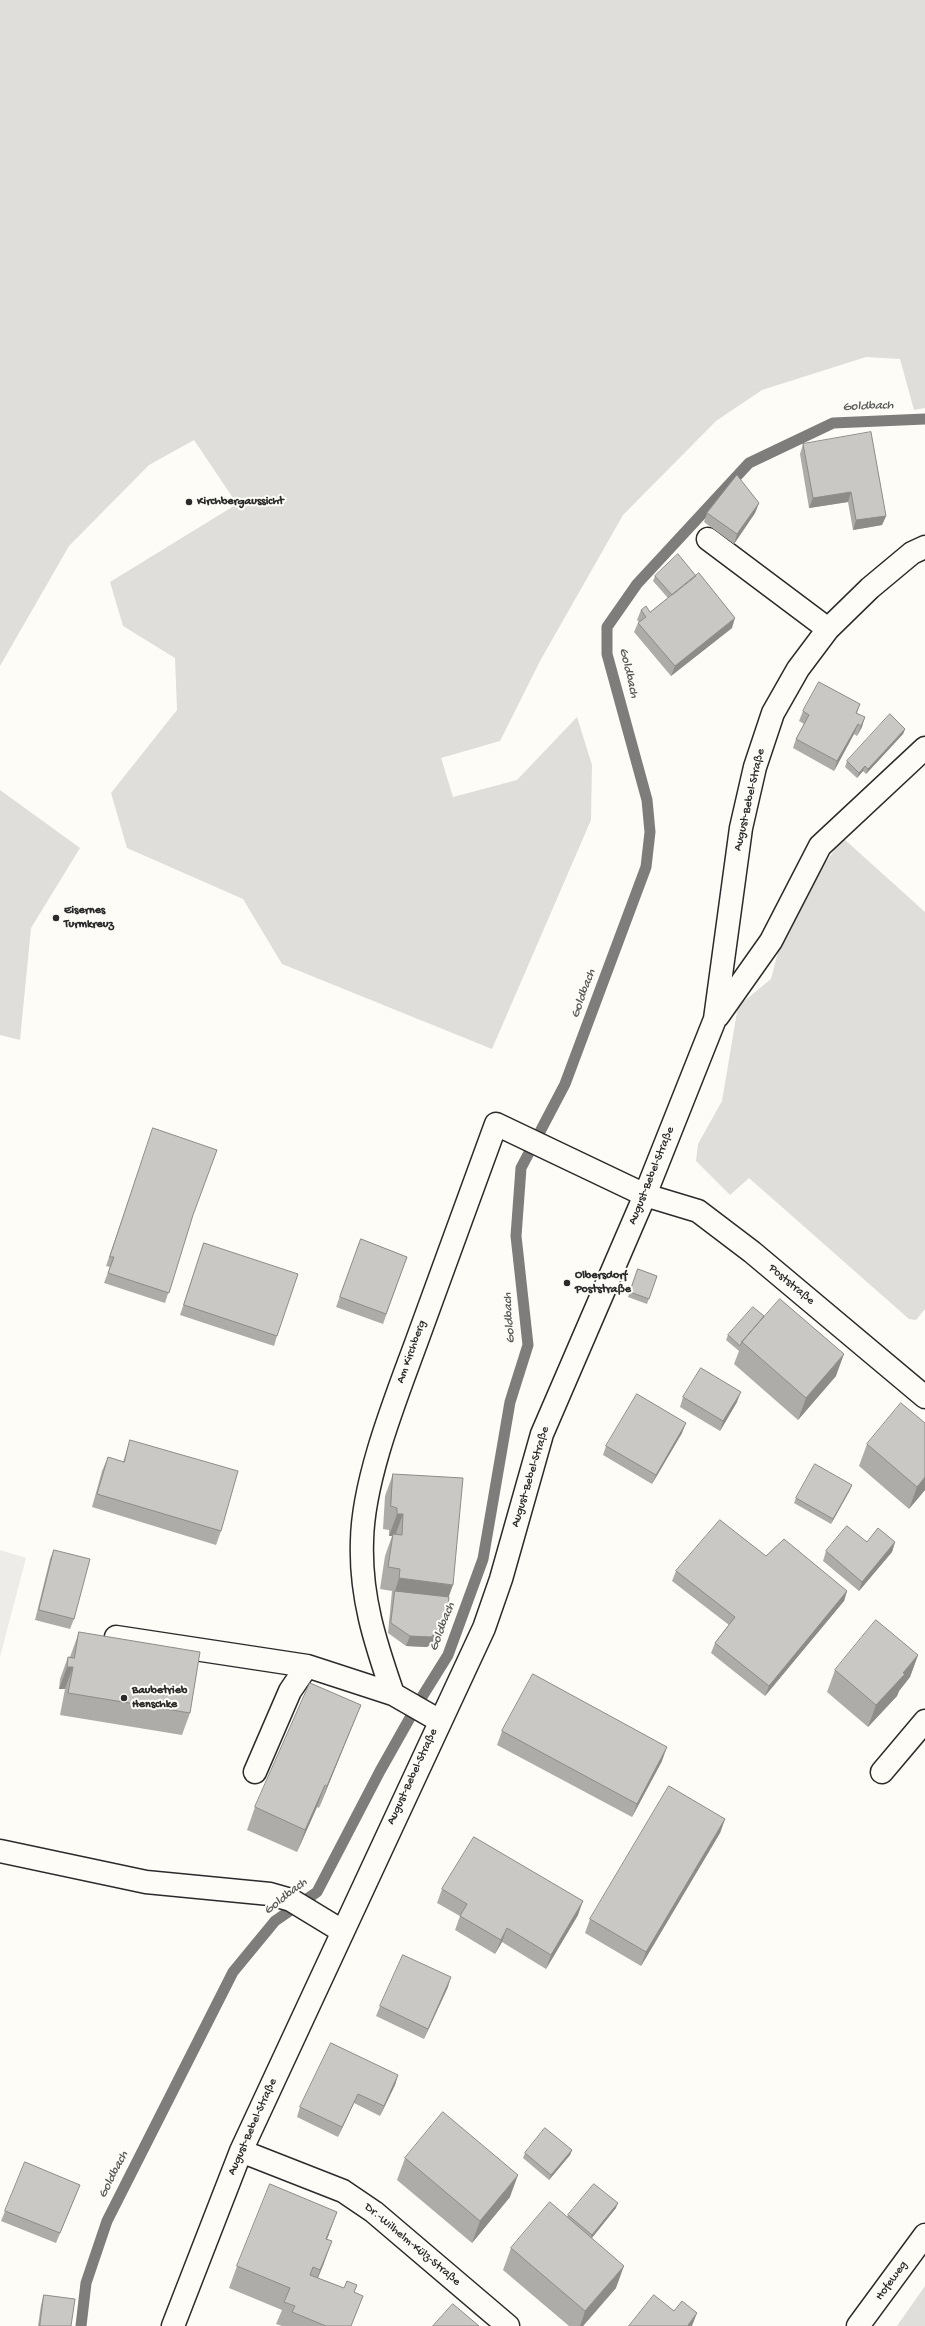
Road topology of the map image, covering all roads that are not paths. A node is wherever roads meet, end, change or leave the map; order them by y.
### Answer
1 (708, 539) dead end
2 (925, 547) edge
3 (828, 629) junction
4 (925, 748) edge
5 (715, 1019) junction
6 (645, 1195) junction
7 (925, 1397) edge
8 (116, 1637) edge
9 (307, 1666) junction
10 (399, 1697) junction
11 (440, 1721) junction
12 (925, 1721) edge
13 (255, 1772) dead end
14 (882, 1772) dead end
15 (0, 1851) edge
16 (342, 1931) junction
17 (241, 2151) junction
18 (925, 2235) edge
19 (173, 2326) edge
20 (508, 2326) edge
21 (858, 2326) edge

1 - 3 street
2 - 3 street, August-Bebel-Straße
3 - 5 street, August-Bebel-Straße
4 - 5 street, August-Bebel-Straße
5 - 6 street, August-Bebel-Straße
6 - 7 street, Poststraße
6 - 10 street, Am Kirchberg
6 - 11 street, August-Bebel-Straße
8 - 9 street
9 - 10 street
9 - 13 street
10 - 11 street
11 - 16 street, August-Bebel-Straße
12 - 14 street
15 - 16 street
16 - 17 street, August-Bebel-Straße
17 - 19 street, August-Bebel-Straße
17 - 20 street, Dr.-Wilhelm-Külz-Straße
18 - 21 street, Hofeweg

